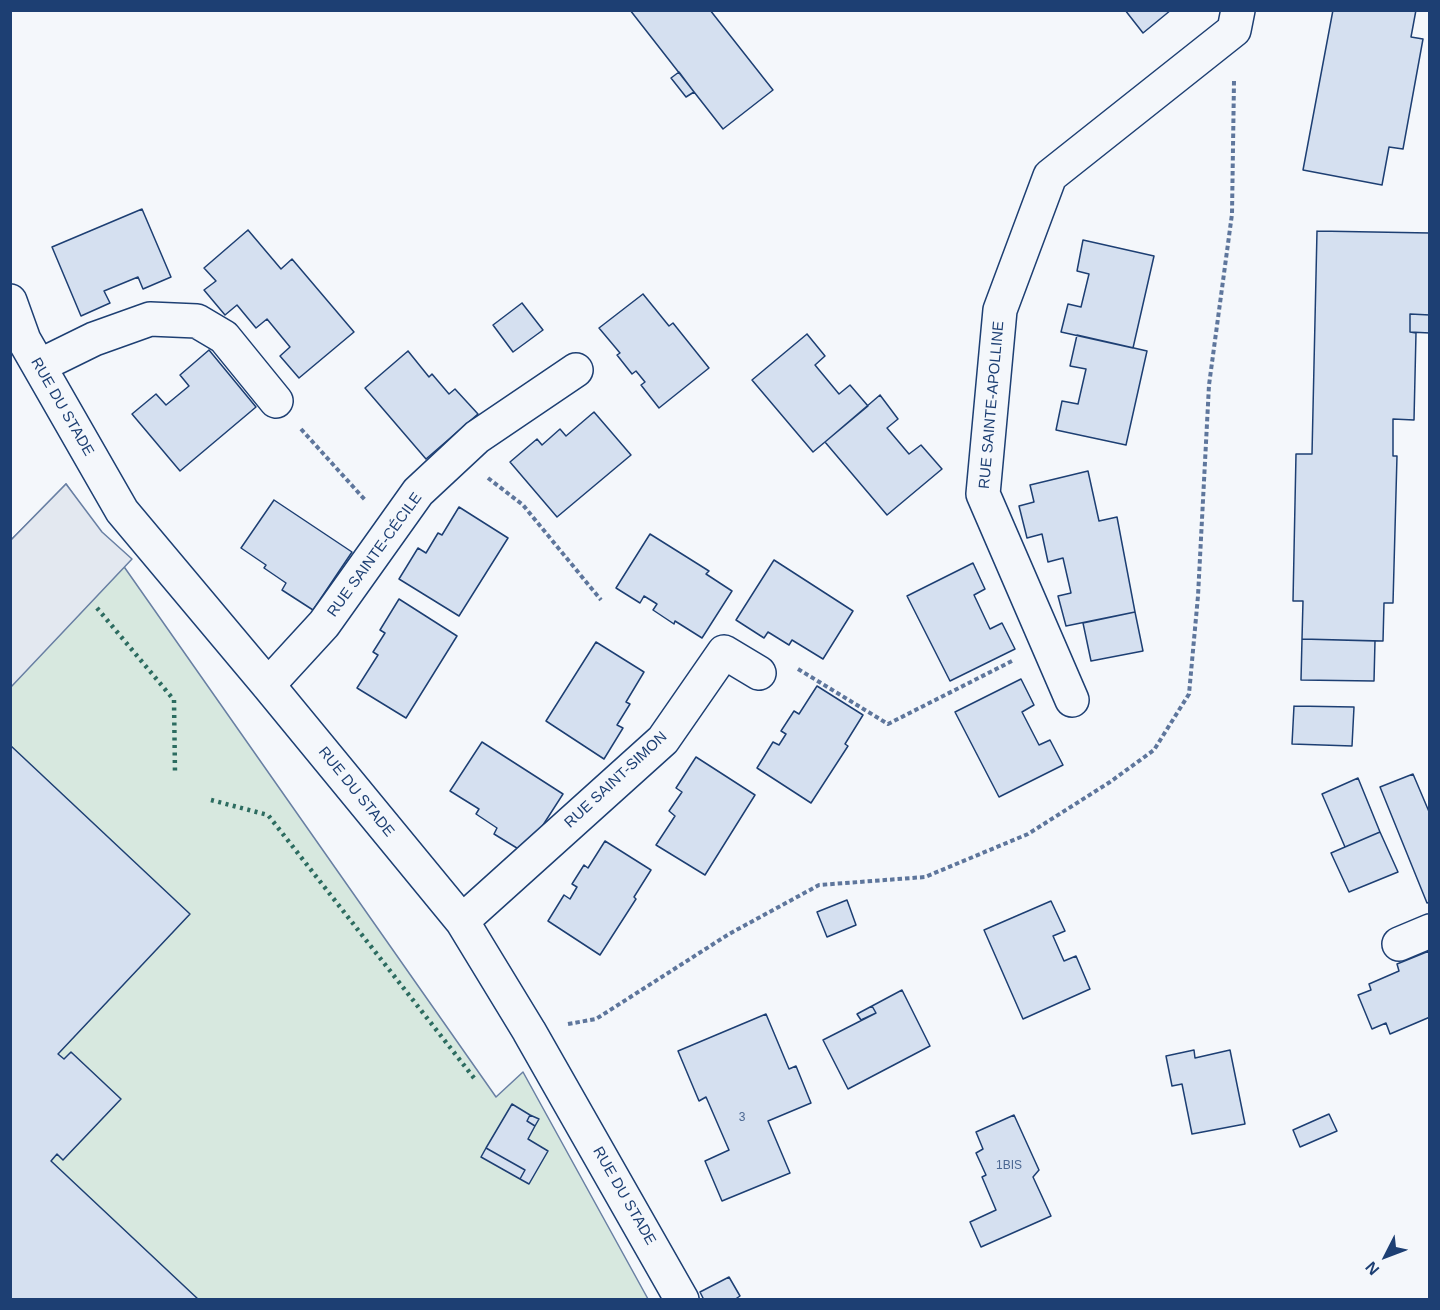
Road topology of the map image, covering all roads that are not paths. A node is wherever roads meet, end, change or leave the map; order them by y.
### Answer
1 (1238, 10) edge
2 (10, 301) edge
3 (39, 366) junction
4 (576, 370) dead end
5 (276, 401) road end
6 (759, 673) road end
7 (268, 685) junction
8 (1072, 700) dead end
9 (462, 921) junction
10 (1430, 931) edge
11 (1399, 944) dead end
12 (682, 1299) edge

1 - 8 street, RUE SAINTE-APOLLINE
2 - 3 street, RUE DU STADE
3 - 5 street
3 - 7 street, RUE DU STADE
4 - 7 street, RUE SAINTE-CÉCILE
6 - 9 street, RUE SAINT-SIMON
7 - 9 street, RUE DU STADE
9 - 12 street, RUE DU STADE
10 - 11 street

